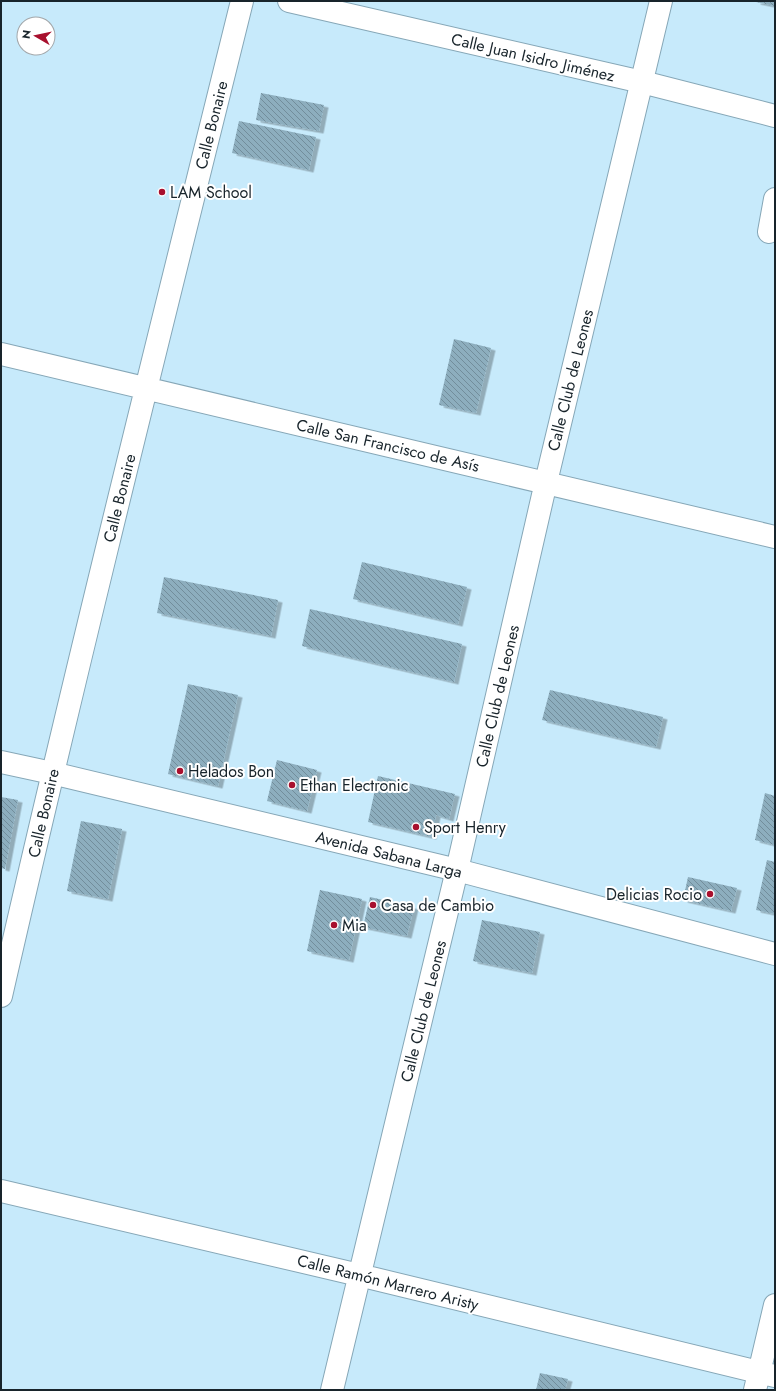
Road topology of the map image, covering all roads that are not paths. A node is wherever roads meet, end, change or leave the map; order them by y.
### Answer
1 (242, 1) edge
2 (289, 1) edge
3 (661, 1) edge
4 (642, 82) junction
5 (775, 116) edge
6 (775, 199) edge
7 (769, 232) dead end
8 (1, 354) edge
9 (145, 389) junction
10 (546, 482) junction
11 (775, 537) edge
12 (1, 762) edge
13 (52, 773) junction
14 (457, 870) junction
15 (775, 954) edge
16 (1, 996) edge
17 (1, 1191) edge
18 (359, 1275) junction
19 (775, 1305) edge
20 (763, 1379) edge
21 (332, 1390) edge

1 - 9 street, Calle Bonaire
2 - 4 street, Calle Juan Isidro Jiménez
3 - 4 street, Calle Club de Leones
4 - 5 street, Calle Juan Isidro Jiménez
4 - 10 street, Calle Club de Leones
6 - 7 street
8 - 9 street, Calle San Francisco de Asís
9 - 10 street, Calle San Francisco de Asís
9 - 13 street, Calle Bonaire
10 - 11 street, Calle San Francisco de Asís
10 - 14 street, Calle Club de Leones
12 - 13 street, Avenida Sabana Larga
13 - 14 street, Avenida Sabana Larga
13 - 16 street, Calle Bonaire
14 - 15 street, Avenida Sabana Larga
14 - 18 street, Calle Club de Leones
17 - 18 street, Calle Ramón Marrero Aristy
18 - 20 street, Calle Ramón Marrero Aristy
18 - 21 street, Calle Club de Leones
19 - 20 street

